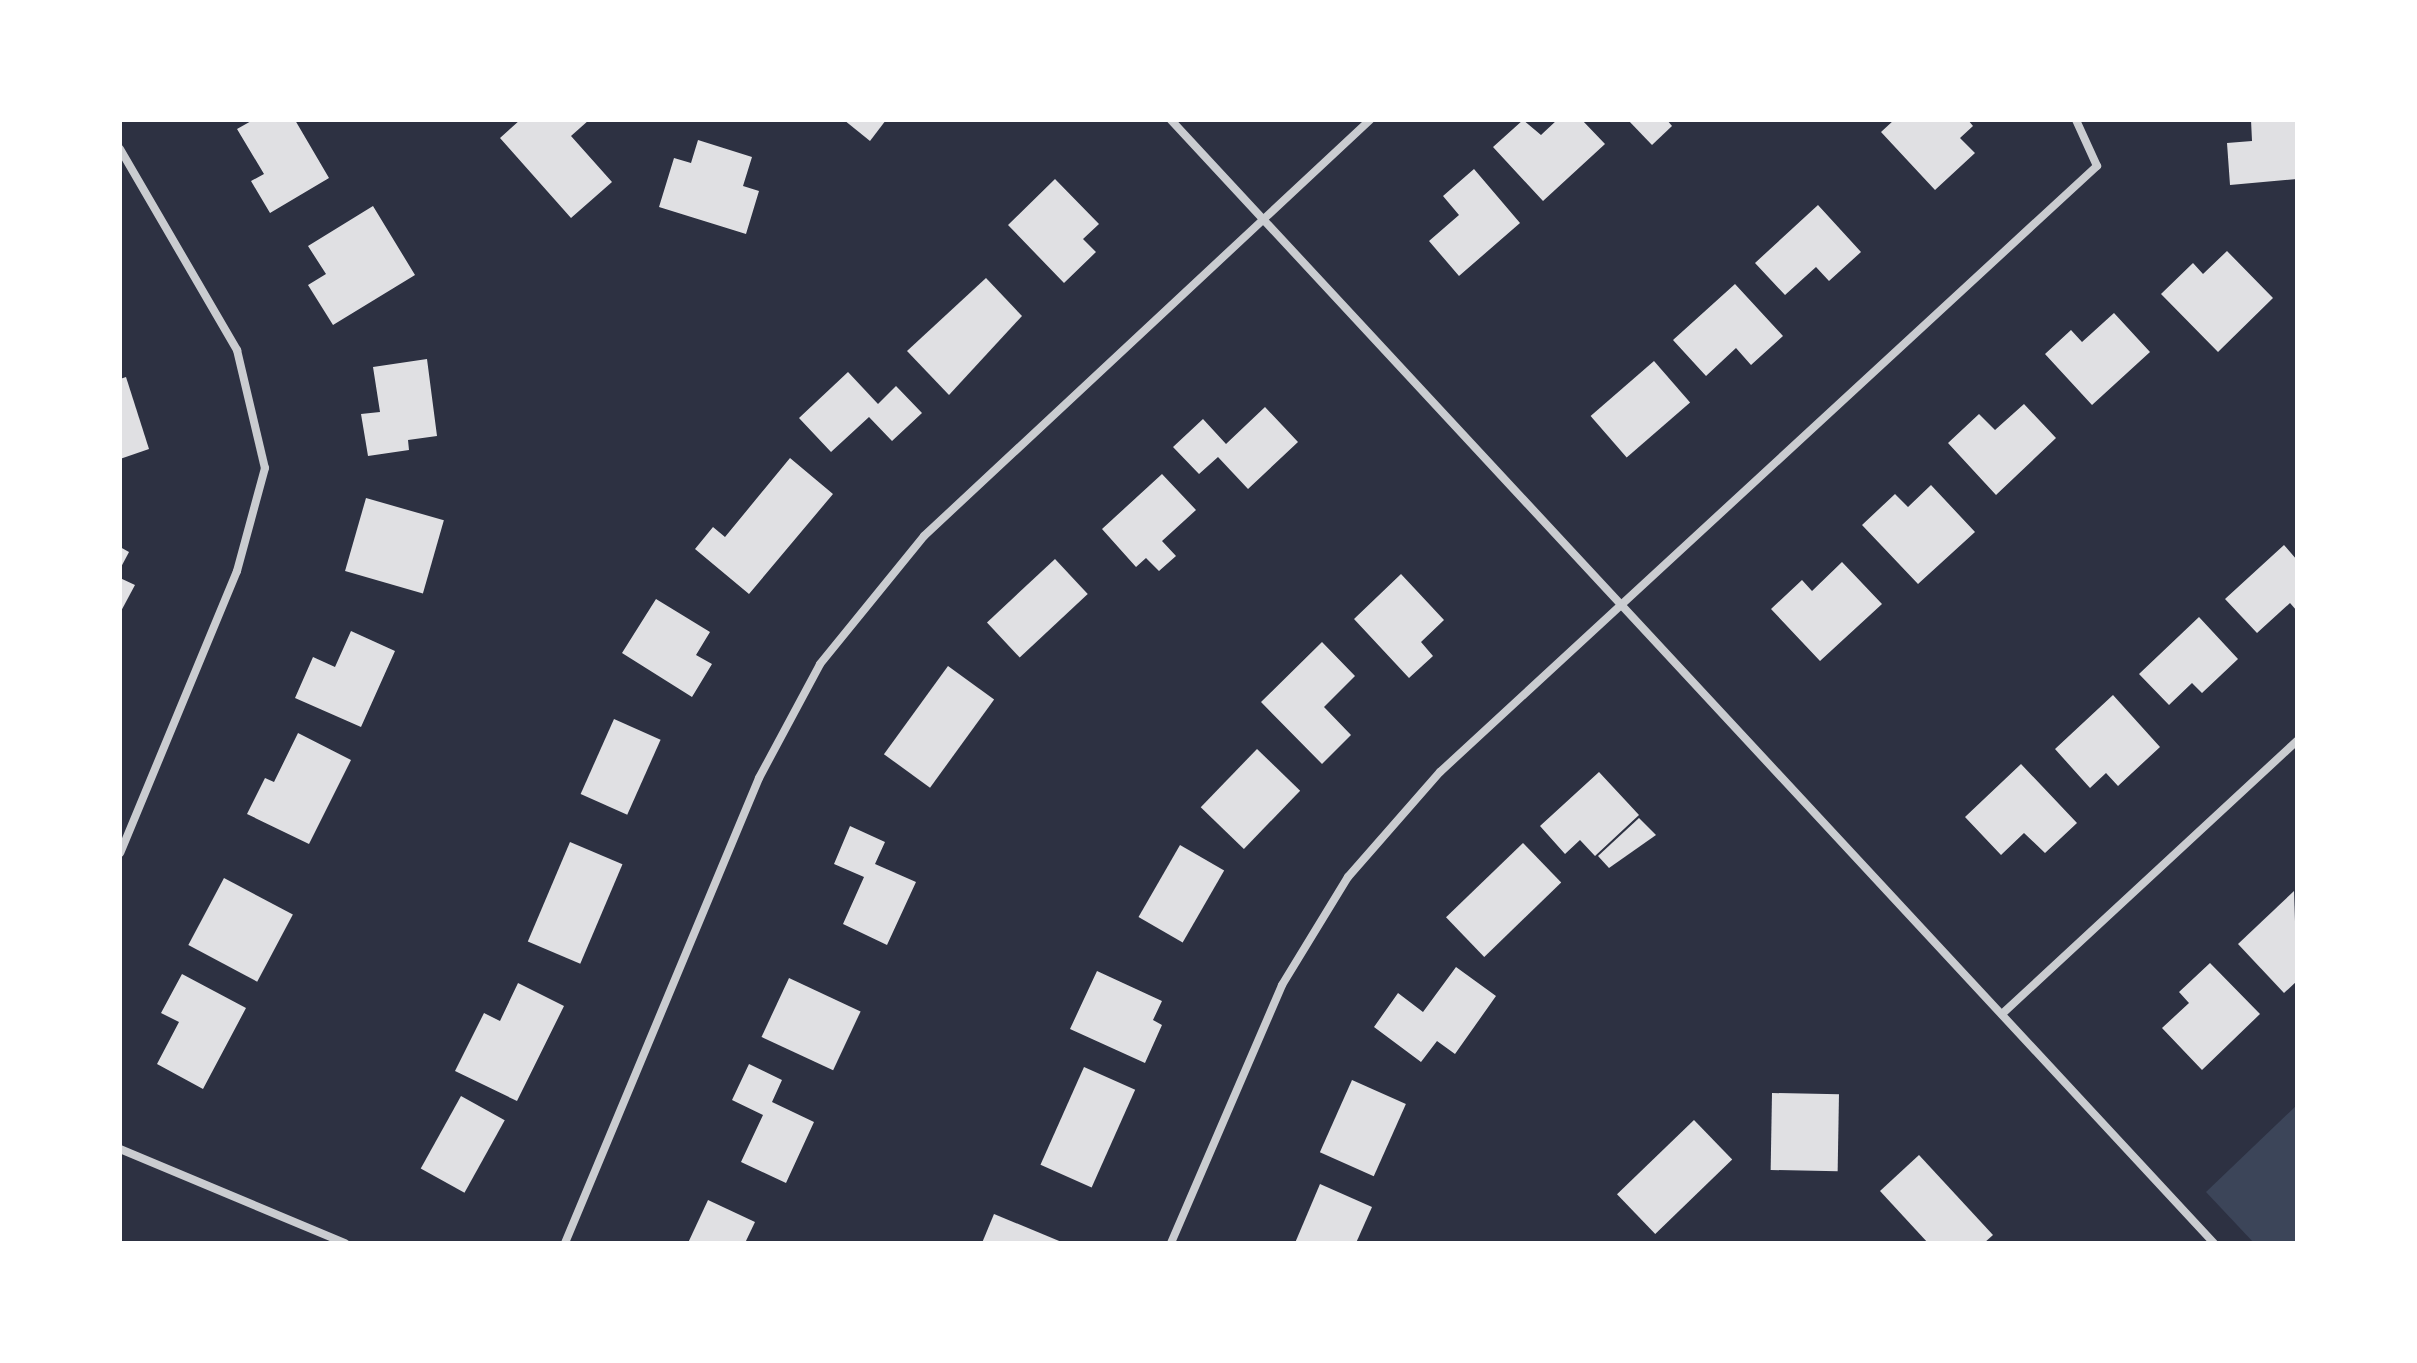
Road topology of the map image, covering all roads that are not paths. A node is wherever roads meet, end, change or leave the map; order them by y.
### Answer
1 (1171, 120) edge
2 (1370, 120) edge
3 (2076, 120) edge
4 (120, 149) edge
5 (1264, 219) junction
6 (1621, 604) junction
7 (2297, 741) edge
8 (120, 853) edge
9 (2002, 1014) junction
10 (120, 1149) edge
11 (345, 1243) edge
12 (565, 1243) edge
13 (1171, 1243) edge
14 (2214, 1243) edge

1 - 5 street
2 - 5 street
3 - 6 street
4 - 8 street
5 - 6 street
5 - 12 street
6 - 9 street
6 - 13 street
7 - 9 street
9 - 14 street
10 - 11 street

